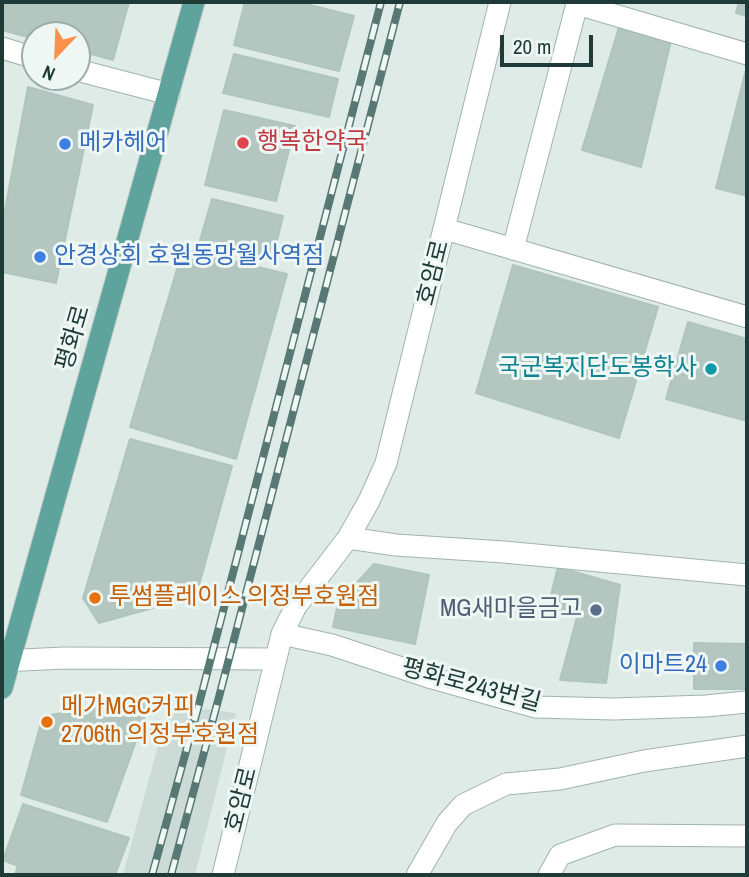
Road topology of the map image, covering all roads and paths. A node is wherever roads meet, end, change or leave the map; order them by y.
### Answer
1 (194, 2) edge
2 (500, 2) edge
3 (2, 48) edge
4 (21, 54) edge
5 (747, 54) edge
6 (91, 74) edge
7 (169, 94) junction
8 (444, 229) junction
9 (513, 249) junction
10 (747, 317) edge
11 (348, 538) junction
12 (747, 575) edge
13 (282, 634) junction
14 (276, 659) junction
15 (6, 661) edge
16 (2, 688) edge
17 (747, 702) edge
18 (747, 746) edge
19 (747, 836) edge
20 (223, 875) edge
21 (417, 875) edge
22 (550, 875) edge

1 - 7 main road, 평화로
2 - 8 street, 호암로
3 - 4 street
5 - 9 street
6 - 7 street
7 - 15 main road, 평화로
8 - 9 street
8 - 11 street, 호암로
9 - 10 street
11 - 12 street
11 - 13 street, 호암로
13 - 14 street, 호암로
13 - 17 street, 평화로243번길
14 - 15 street
14 - 20 street, 호암로
15 - 16 main road, 평화로
18 - 21 street
19 - 22 street

